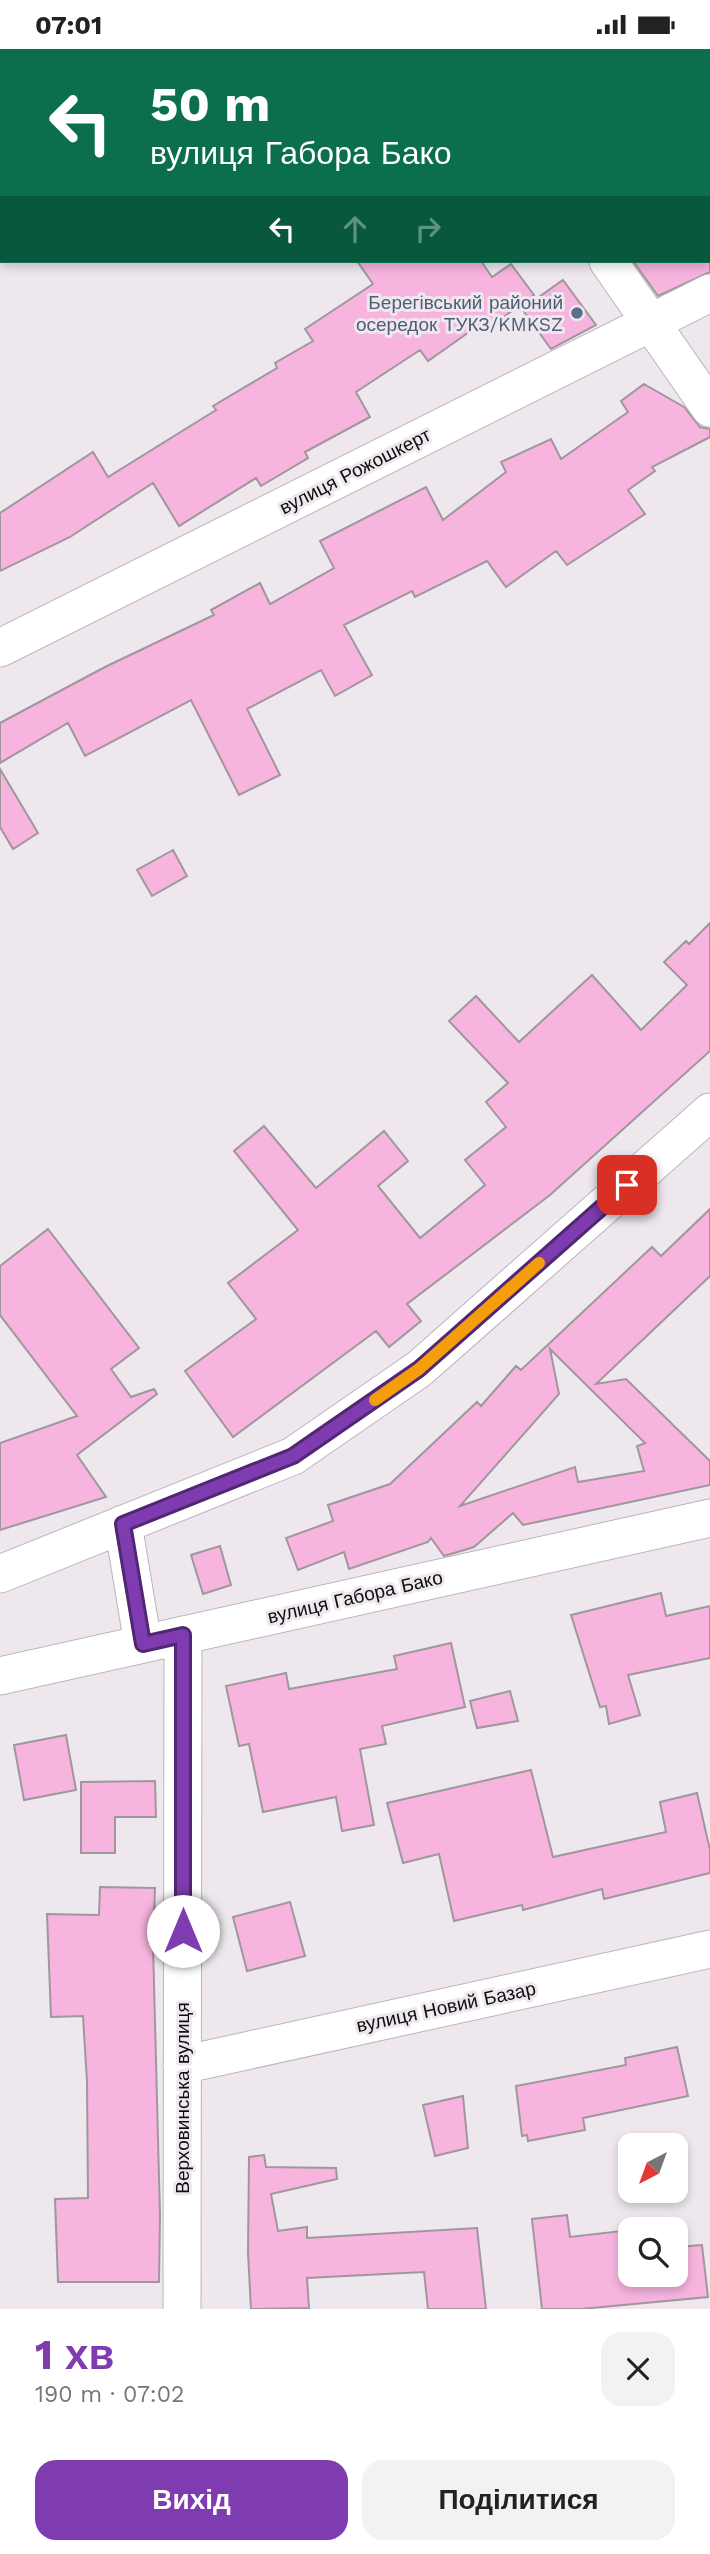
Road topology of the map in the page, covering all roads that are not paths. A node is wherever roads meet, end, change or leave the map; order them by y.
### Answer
1 (609, 263) edge
2 (710, 293) edge
3 (649, 323) junction
4 (710, 408) edge
5 (0, 648) edge
6 (710, 1112) edge
7 (710, 1518) edge
8 (123, 1524) junction
9 (0, 1574) edge
10 (183, 1635) junction
11 (143, 1644) junction
12 (0, 1676) edge
13 (710, 1949) edge
14 (182, 2066) junction
15 (182, 2309) edge

1 - 3 street
2 - 3 street, вулиця Рожошкерт
3 - 4 street
3 - 5 street, вулиця Рожошкерт
6 - 8 street
7 - 10 street, вулиця Габора Бако
8 - 9 street
8 - 11 street
10 - 11 street, вулиця Габора Бако
10 - 14 street, Верховинська вулиця
11 - 12 street, вулиця Габора Бако
13 - 14 street, вулиця Новий Базар
14 - 15 street, Верховинська вулиця

